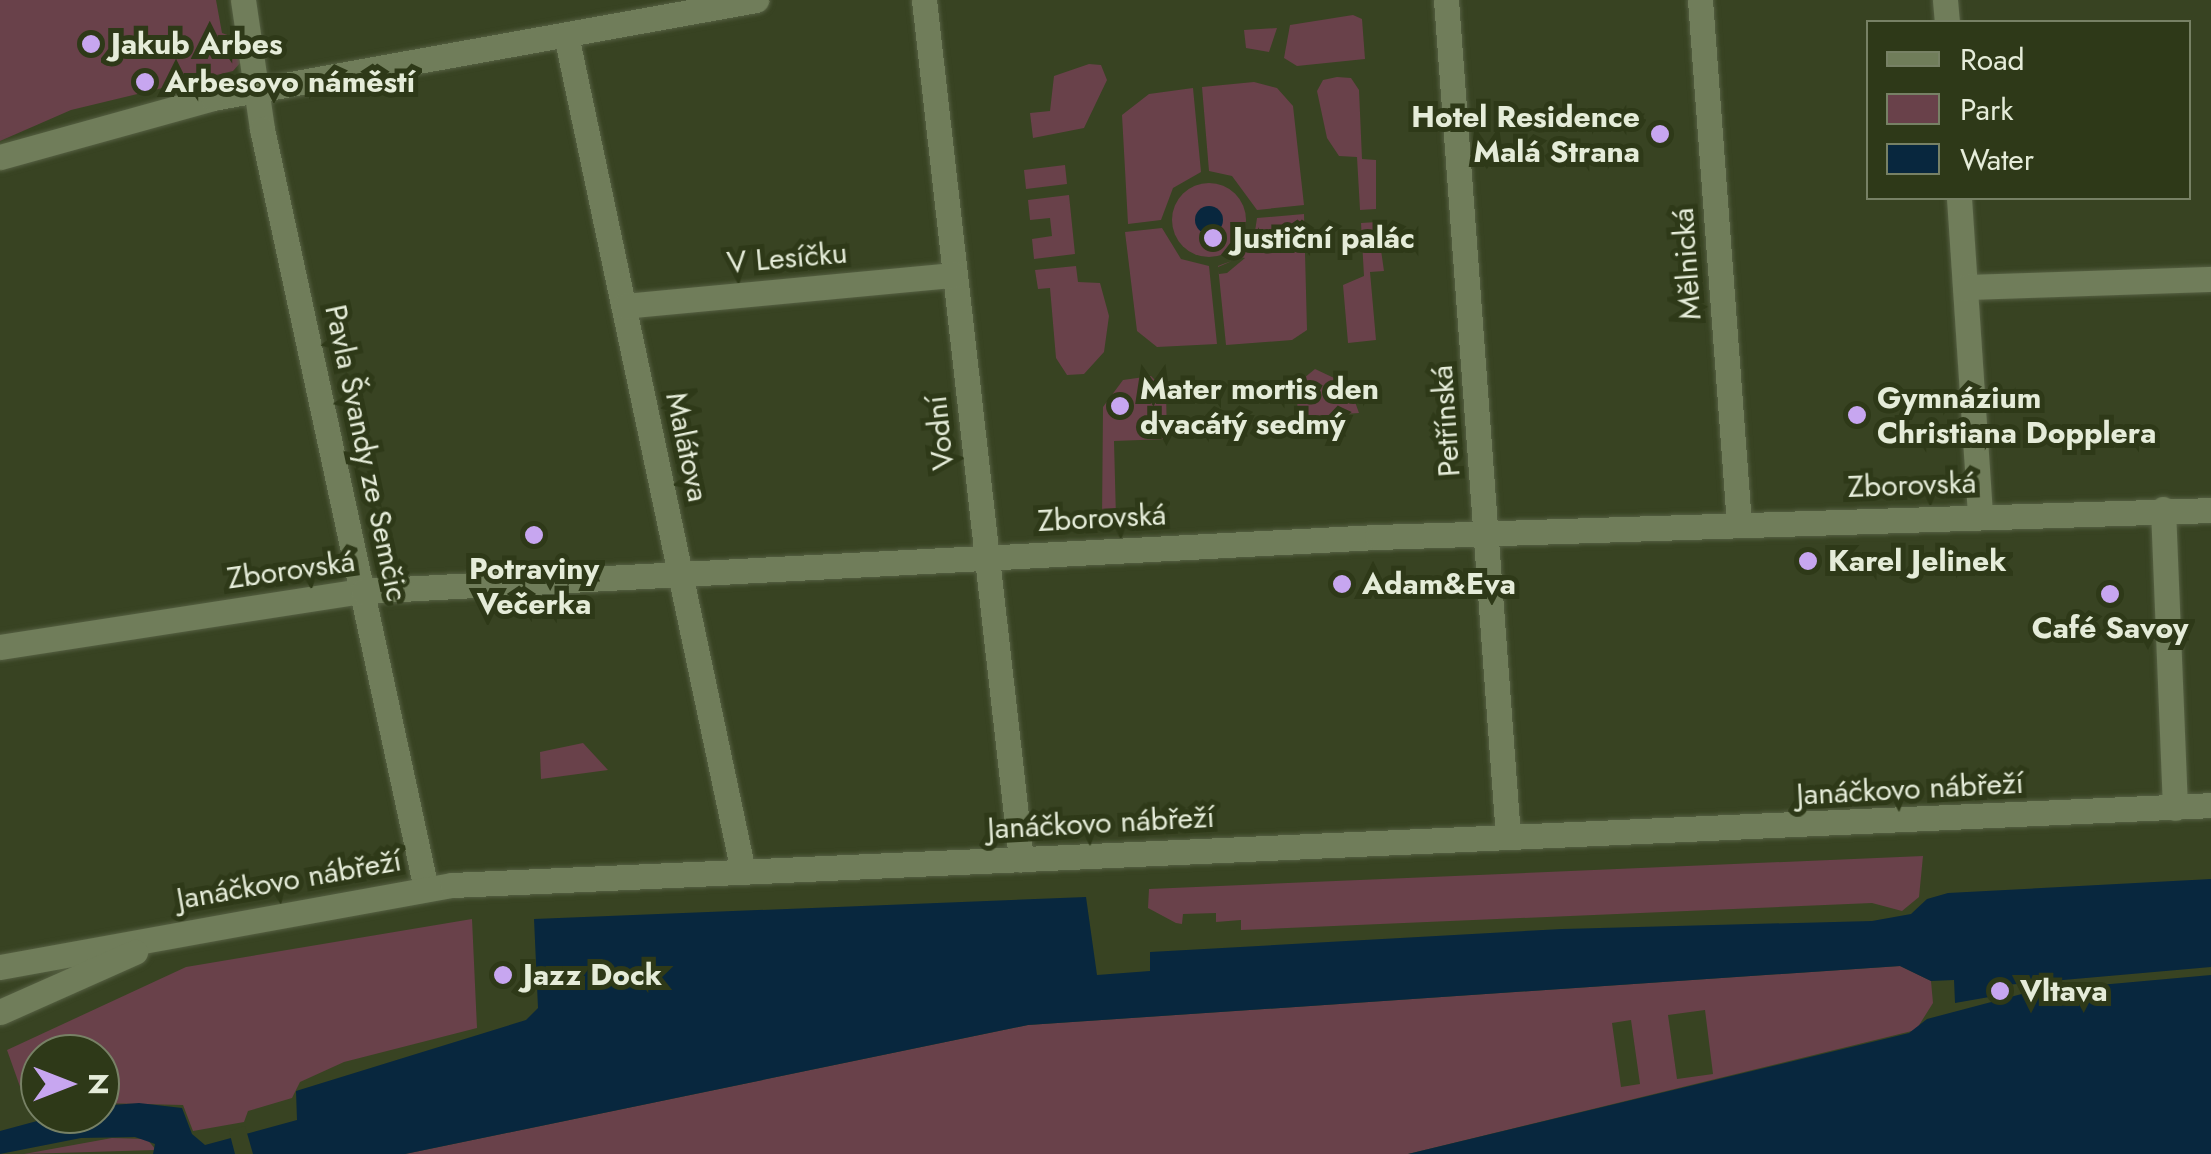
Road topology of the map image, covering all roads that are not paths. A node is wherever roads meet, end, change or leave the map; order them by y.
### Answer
1 (243, 0) edge
2 (756, 0) edge
3 (924, 0) edge
4 (1446, 0) edge
5 (1700, 0) edge
6 (566, 36) junction
7 (258, 89) junction
8 (0, 157) edge
9 (1959, 200) edge
10 (956, 275) junction
11 (2211, 278) edge
12 (1965, 287) junction
13 (624, 306) junction
14 (2163, 509) junction
15 (2211, 510) edge
16 (1980, 516) junction
17 (1739, 524) junction
18 (1487, 533) junction
19 (985, 557) junction
20 (680, 578) junction
21 (363, 591) junction
22 (0, 647) edge
23 (2211, 806) edge
24 (2174, 808) junction
25 (1508, 836) junction
26 (1021, 860) junction
27 (743, 871) junction
28 (426, 889) junction
29 (176, 934) junction
30 (0, 967) edge
31 (0, 1012) edge

1 - 7 street
2 - 6 street
3 - 10 street, Vodní
4 - 18 street, Petřínská
5 - 17 street, Mělnická
6 - 7 street
6 - 13 street, Malátova
7 - 8 street
7 - 21 street, Pavla Švandy ze Semčic
9 - 12 street
10 - 13 street, V Lesíčku
10 - 19 street, Vodní
11 - 12 street
12 - 16 street
13 - 20 street, Malátova
14 - 15 street, Zborovská
14 - 16 street, Zborovská
14 - 24 street
16 - 17 street, Zborovská
17 - 18 street, Zborovská
18 - 19 street, Zborovská
18 - 25 street, Petřínská
19 - 20 street, Zborovská
19 - 26 street, Vodní
20 - 21 street, Zborovská
20 - 27 street, Malátova
21 - 22 street, Zborovská
21 - 28 street, Pavla Švandy ze Semčic
23 - 24 street, Janáčkovo nábřeží
24 - 25 street, Janáčkovo nábřeží
25 - 26 street, Janáčkovo nábřeží
26 - 27 street, Janáčkovo nábřeží
27 - 28 street, Janáčkovo nábřeží
28 - 29 street, Janáčkovo nábřeží
29 - 30 street, Janáčkovo nábřeží
29 - 31 street

